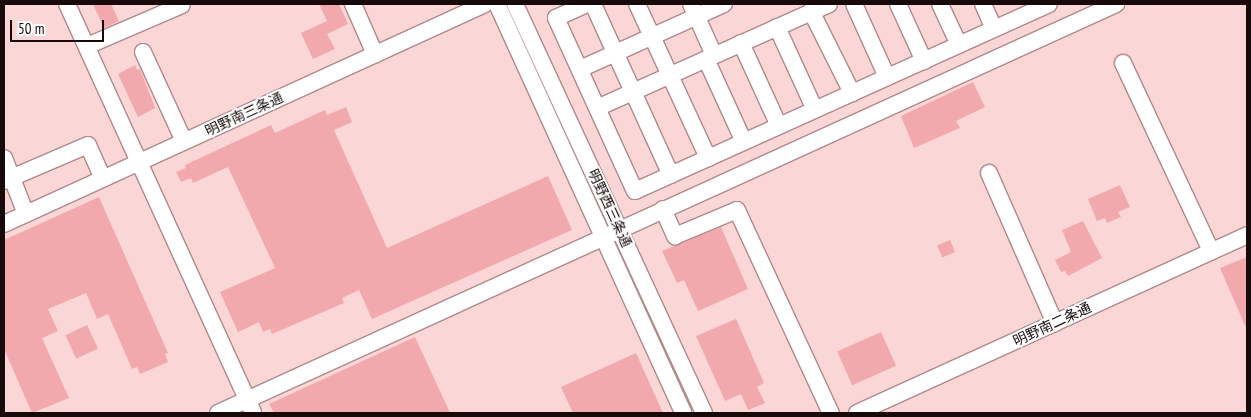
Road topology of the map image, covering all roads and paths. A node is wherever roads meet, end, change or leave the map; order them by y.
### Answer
1 (67, 4) edge
2 (353, 4) edge
3 (485, 4) edge
4 (498, 4) edge
5 (516, 4) edge
6 (587, 4) edge
7 (593, 4) edge
8 (637, 4) edge
9 (724, 4) edge
10 (828, 4) edge
11 (854, 4) edge
12 (898, 4) edge
13 (940, 4) edge
14 (983, 4) edge
15 (1049, 4) edge
16 (1116, 4) edge
17 (182, 5) dead end
18 (1028, 8) edge
19 (694, 10) edge
20 (811, 12) junction
21 (778, 27) junction
22 (994, 28) junction
23 (652, 36) junction
24 (741, 43) junction
25 (958, 45) junction
26 (87, 46) junction
27 (142, 52) dead end
28 (616, 53) junction
29 (375, 54) junction
30 (710, 57) junction
31 (924, 61) junction
32 (1123, 63) dead end
33 (580, 69) junction
34 (670, 75) junction
35 (888, 77) junction
36 (634, 92) junction
37 (852, 93) junction
38 (598, 108) junction
39 (815, 110) junction
40 (779, 126) junction
41 (184, 141) junction
42 (744, 142) junction
43 (4, 158) edge
44 (708, 158) junction
45 (138, 163) junction
46 (989, 173) dead end
47 (671, 175) junction
48 (103, 178) junction
49 (8, 179) edge
50 (663, 209) junction
51 (26, 214) junction
52 (4, 224) edge
53 (619, 230) junction
54 (1247, 235) edge
55 (602, 237) junction
56 (1211, 251) junction
57 (1054, 323) junction
58 (250, 407) edge
59 (218, 413) edge
60 (683, 413) edge
61 (704, 413) edge
62 (831, 413) edge
63 (857, 413) edge

1 - 26 street
2 - 29 street
3 - 29 street, 明野南三条通
4 - 55 street, 明野西三条通
5 - 53 street, 明野西三条通
6 - 33 street
7 - 28 street
8 - 23 street
9 - 19 street
10 - 20 street
11 - 35 street
12 - 31 street
13 - 25 street
14 - 22 street
15 - 18 street
16 - 50 street
17 - 26 street
18 - 22 street
19 - 23 street
19 - 30 street
20 - 21 street
20 - 37 street
21 - 24 street
21 - 39 street
22 - 25 street
23 - 28 street
23 - 34 street
24 - 30 street
24 - 40 street
25 - 31 street
26 - 45 street
27 - 41 street
28 - 33 street
28 - 36 street
29 - 41 street, 明野南三条通
30 - 34 street
30 - 42 street
31 - 35 street
32 - 56 street
33 - 38 street
34 - 36 street
34 - 44 street
35 - 37 street
36 - 38 street
36 - 47 street
37 - 39 street
38 - 47 street
39 - 40 street
40 - 42 street
41 - 45 street, 明野南三条通
42 - 44 street
43 - 49 street
44 - 47 street
45 - 48 street, 明野南三条通
45 - 58 street
46 - 57 street
48 - 49 street
48 - 51 street, 明野南三条通
49 - 51 street
50 - 53 street
50 - 62 street
51 - 52 street, 明野南三条通
53 - 55 street
53 - 61 street, 明野西三条通
54 - 56 street, 明野南二条通
55 - 58 street
55 - 60 street, 明野西三条通
56 - 57 street, 明野南二条通
57 - 63 street, 明野南二条通
58 - 59 street

